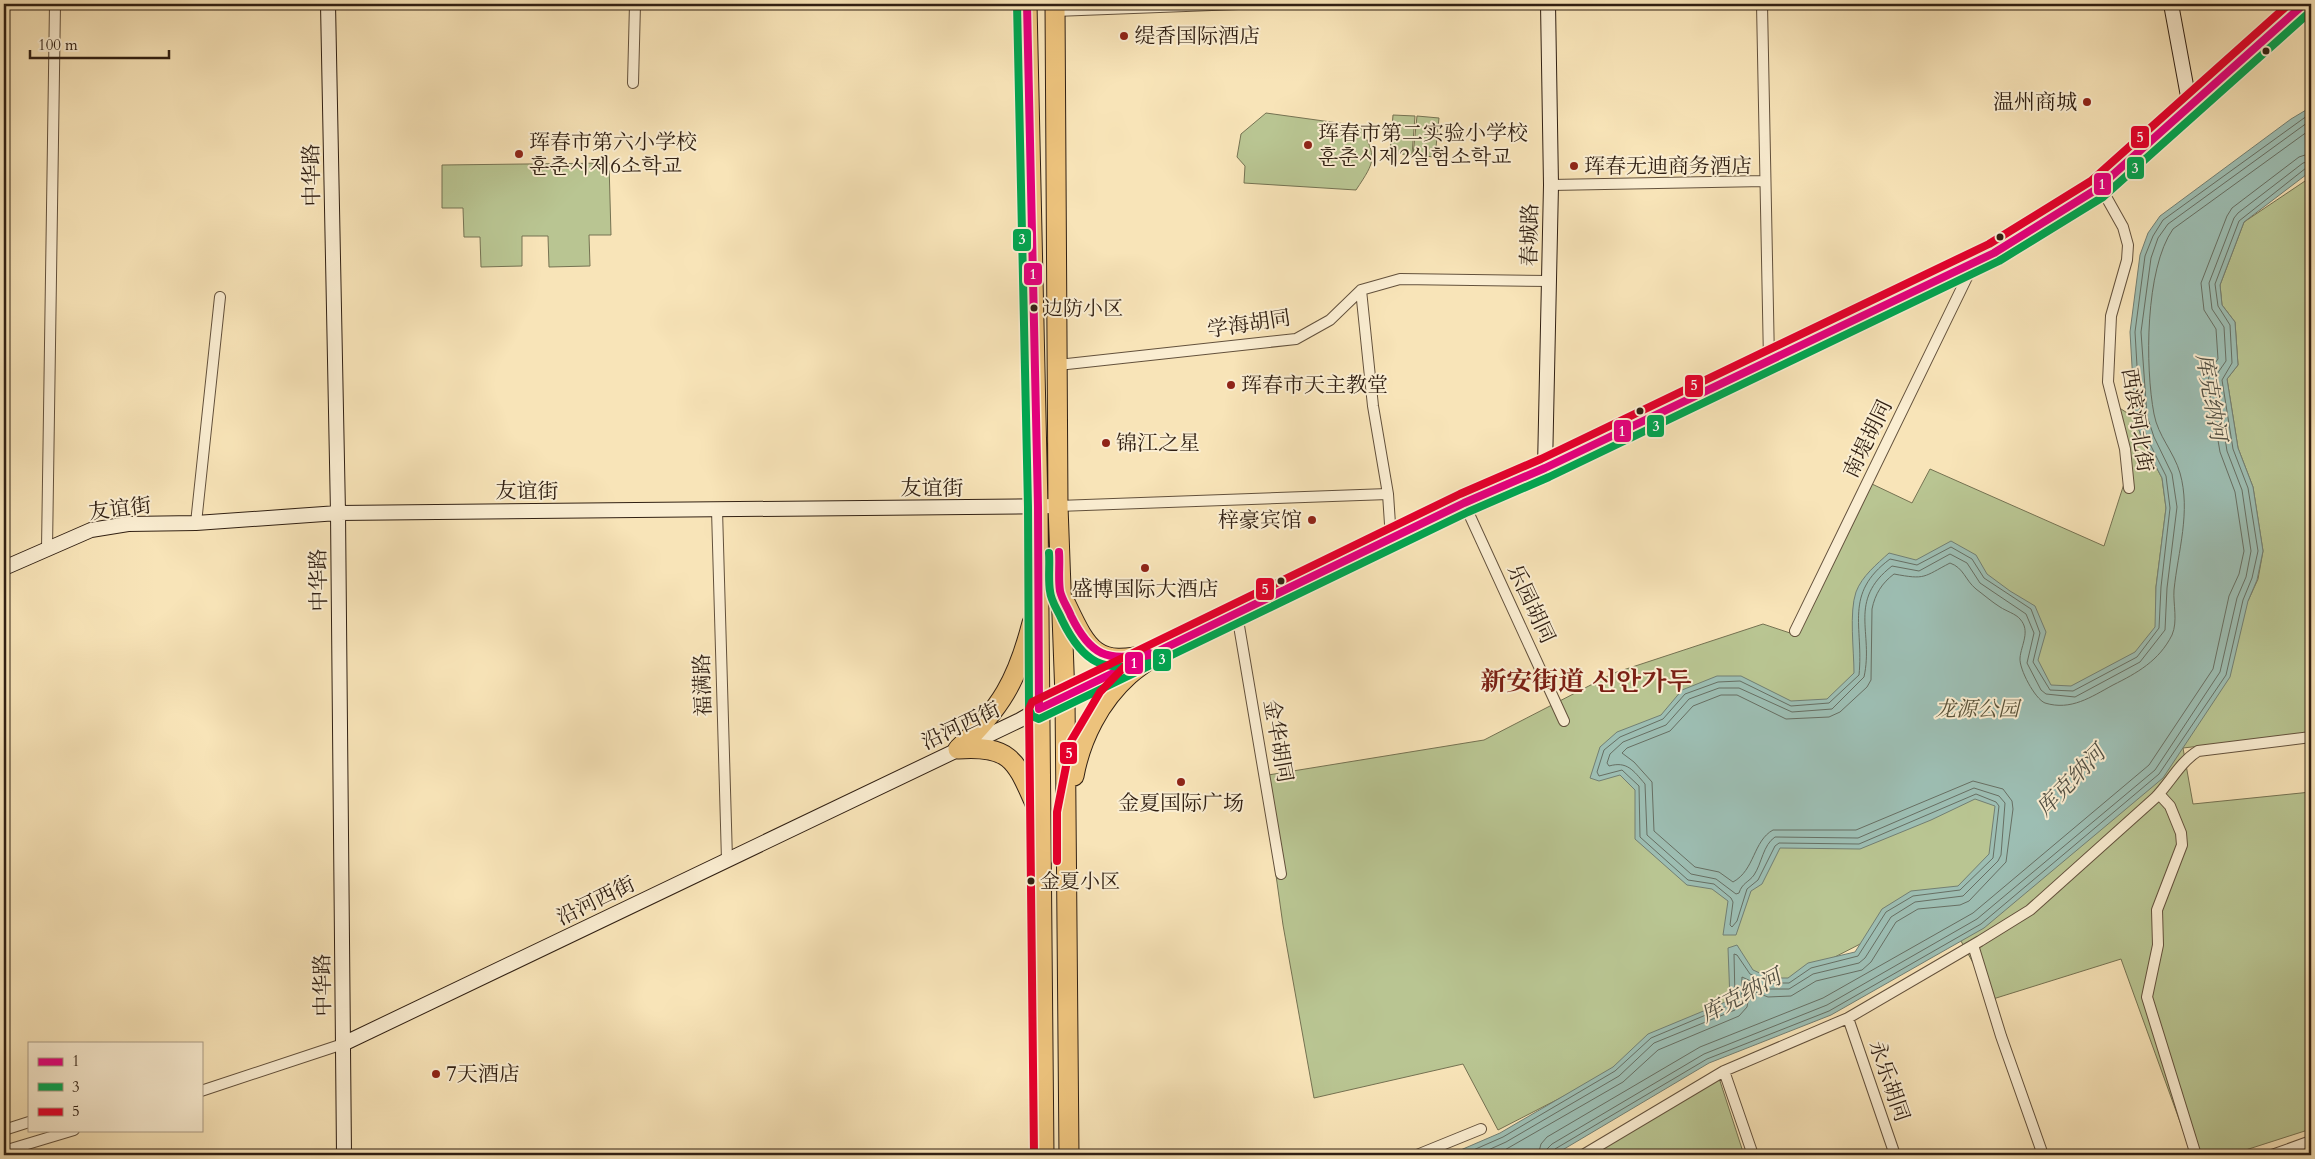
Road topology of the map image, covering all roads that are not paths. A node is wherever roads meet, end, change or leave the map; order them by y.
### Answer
1 (55, 4) edge
2 (328, 4) edge
3 (635, 4) edge
4 (1027, 4) edge
5 (1238, 4) edge
6 (1548, 4) edge
7 (1762, 4) edge
8 (2171, 4) edge
9 (2304, 4) edge
10 (1055, 7) edge
11 (633, 83) dead end
12 (2190, 107) junction
13 (1765, 181) junction
14 (1551, 185) junction
15 (2100, 186) junction
16 (1974, 264) junction
17 (1550, 281) junction
18 (1361, 290) junction
19 (220, 297) dead end
20 (1769, 361) junction
21 (1058, 365) junction
22 (1545, 468) junction
23 (2129, 488) dead end
24 (1388, 494) junction
25 (1464, 503) junction
26 (1058, 506) junction
27 (1038, 507) junction
28 (717, 510) junction
29 (338, 513) junction
30 (196, 523) junction
31 (1391, 539) junction
32 (47, 549) junction
33 (4, 568) edge
34 (1060, 592) junction
35 (1038, 598) junction
36 (1237, 614) junction
37 (1795, 631) dead end
38 (1167, 648) junction
39 (1066, 696) junction
40 (1039, 709) junction
41 (1564, 721) dead end
42 (2311, 737) edge
43 (958, 749) junction
44 (2159, 794) junction
45 (1067, 813) junction
46 (1040, 816) junction
47 (727, 860) junction
48 (1281, 874) dead end
49 (1974, 945) junction
50 (1848, 1018) junction
51 (343, 1044) junction
52 (1724, 1071) junction
53 (202, 1091) edge
54 (28, 1122) edge
55 (1480, 1128) dead end
56 (4, 1130) edge
57 (67, 1132) edge
58 (2311, 1141) edge
59 (4, 1151) edge
60 (344, 1155) edge
61 (1044, 1155) edge
62 (1069, 1155) edge
63 (1417, 1155) edge
64 (1583, 1155) edge
65 (1753, 1155) edge
66 (1895, 1155) edge
67 (2043, 1155) edge
68 (2198, 1155) edge
69 (2272, 1155) edge

1 - 32 street
2 - 29 street, 中华路
3 - 11 street
4 - 27 highway
5 - 10 street
6 - 14 street, 春城路
7 - 13 street
8 - 12 street
9 - 12 street, 沿河西街
10 - 21 highway
12 - 15 street, 沿河西街
13 - 14 street
13 - 20 street
14 - 17 street, 春城路
15 - 16 street, 沿河西街
15 - 23 street, 西滨河北街
16 - 20 street, 沿河西街
16 - 37 street, 南堤胡同
17 - 18 street, 学海胡同
17 - 22 street, 春城路
18 - 21 street, 学海胡同
18 - 24 street
19 - 30 street
20 - 22 street, 沿河西街
21 - 26 highway
22 - 25 street, 沿河西街
24 - 26 street
24 - 31 street
25 - 31 street, 沿河西街
25 - 41 street, 乐园胡同
26 - 27 street, 友谊街
26 - 34 highway
27 - 28 street, 友谊街
27 - 35 highway
28 - 29 street, 友谊街
28 - 47 street, 福满路
29 - 30 street, 友谊街
29 - 51 street, 中华路
30 - 32 street, 友谊街
31 - 36 street, 沿河西街
32 - 33 street, 友谊街
34 - 38 highway
34 - 39 highway
35 - 40 highway
35 - 43 highway
36 - 38 street, 沿河西街
36 - 48 street, 金华胡同
38 - 39 street, 沿河西街
38 - 45 highway
39 - 40 street, 沿河西街
39 - 45 highway
40 - 43 street, 沿河西街
40 - 46 highway
42 - 44 street
43 - 46 highway
43 - 47 street, 沿河西街
44 - 49 street
44 - 68 street
45 - 62 highway
46 - 61 highway
47 - 51 street, 沿河西街
49 - 50 street
49 - 67 street
50 - 52 street
50 - 66 street, 永乐胡同
51 - 53 street
51 - 60 street, 中华路
52 - 64 street
52 - 65 street
54 - 56 street
55 - 63 street
57 - 59 street
58 - 69 street

